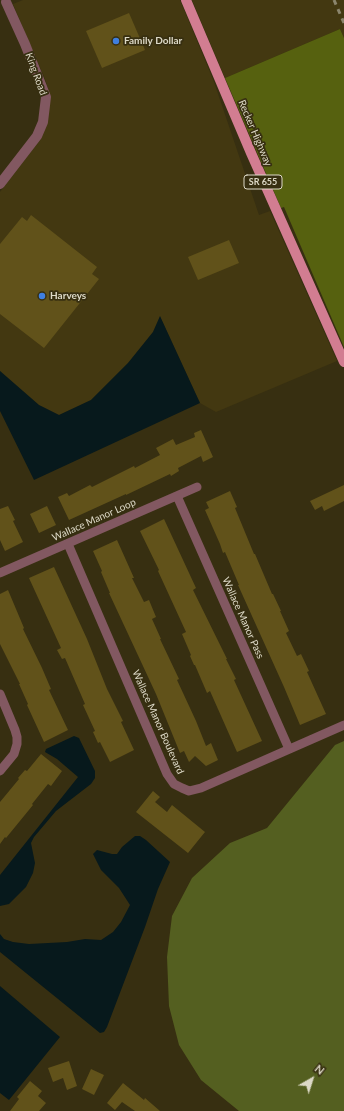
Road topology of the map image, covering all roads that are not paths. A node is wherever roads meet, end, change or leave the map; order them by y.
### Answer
1 (186, 0) edge
2 (6, 2) edge
3 (0, 184) edge
4 (344, 362) edge
5 (196, 487) dead end
6 (177, 496) junction
7 (68, 544) junction
8 (0, 573) edge
9 (0, 694) edge
10 (344, 725) edge
11 (289, 749) junction
12 (0, 771) edge

1 - 4 main road, Recker Highway / SR 655
2 - 3 street, King Road
5 - 6 street, Wallace Manor Loop
6 - 7 street, Wallace Manor Loop
6 - 11 street, Wallace Manor Pass
7 - 8 street, Wallace Manor Loop
7 - 11 street, Wallace Manor Boulevard
9 - 12 street
10 - 11 street, Wallace Manor Boulevard

